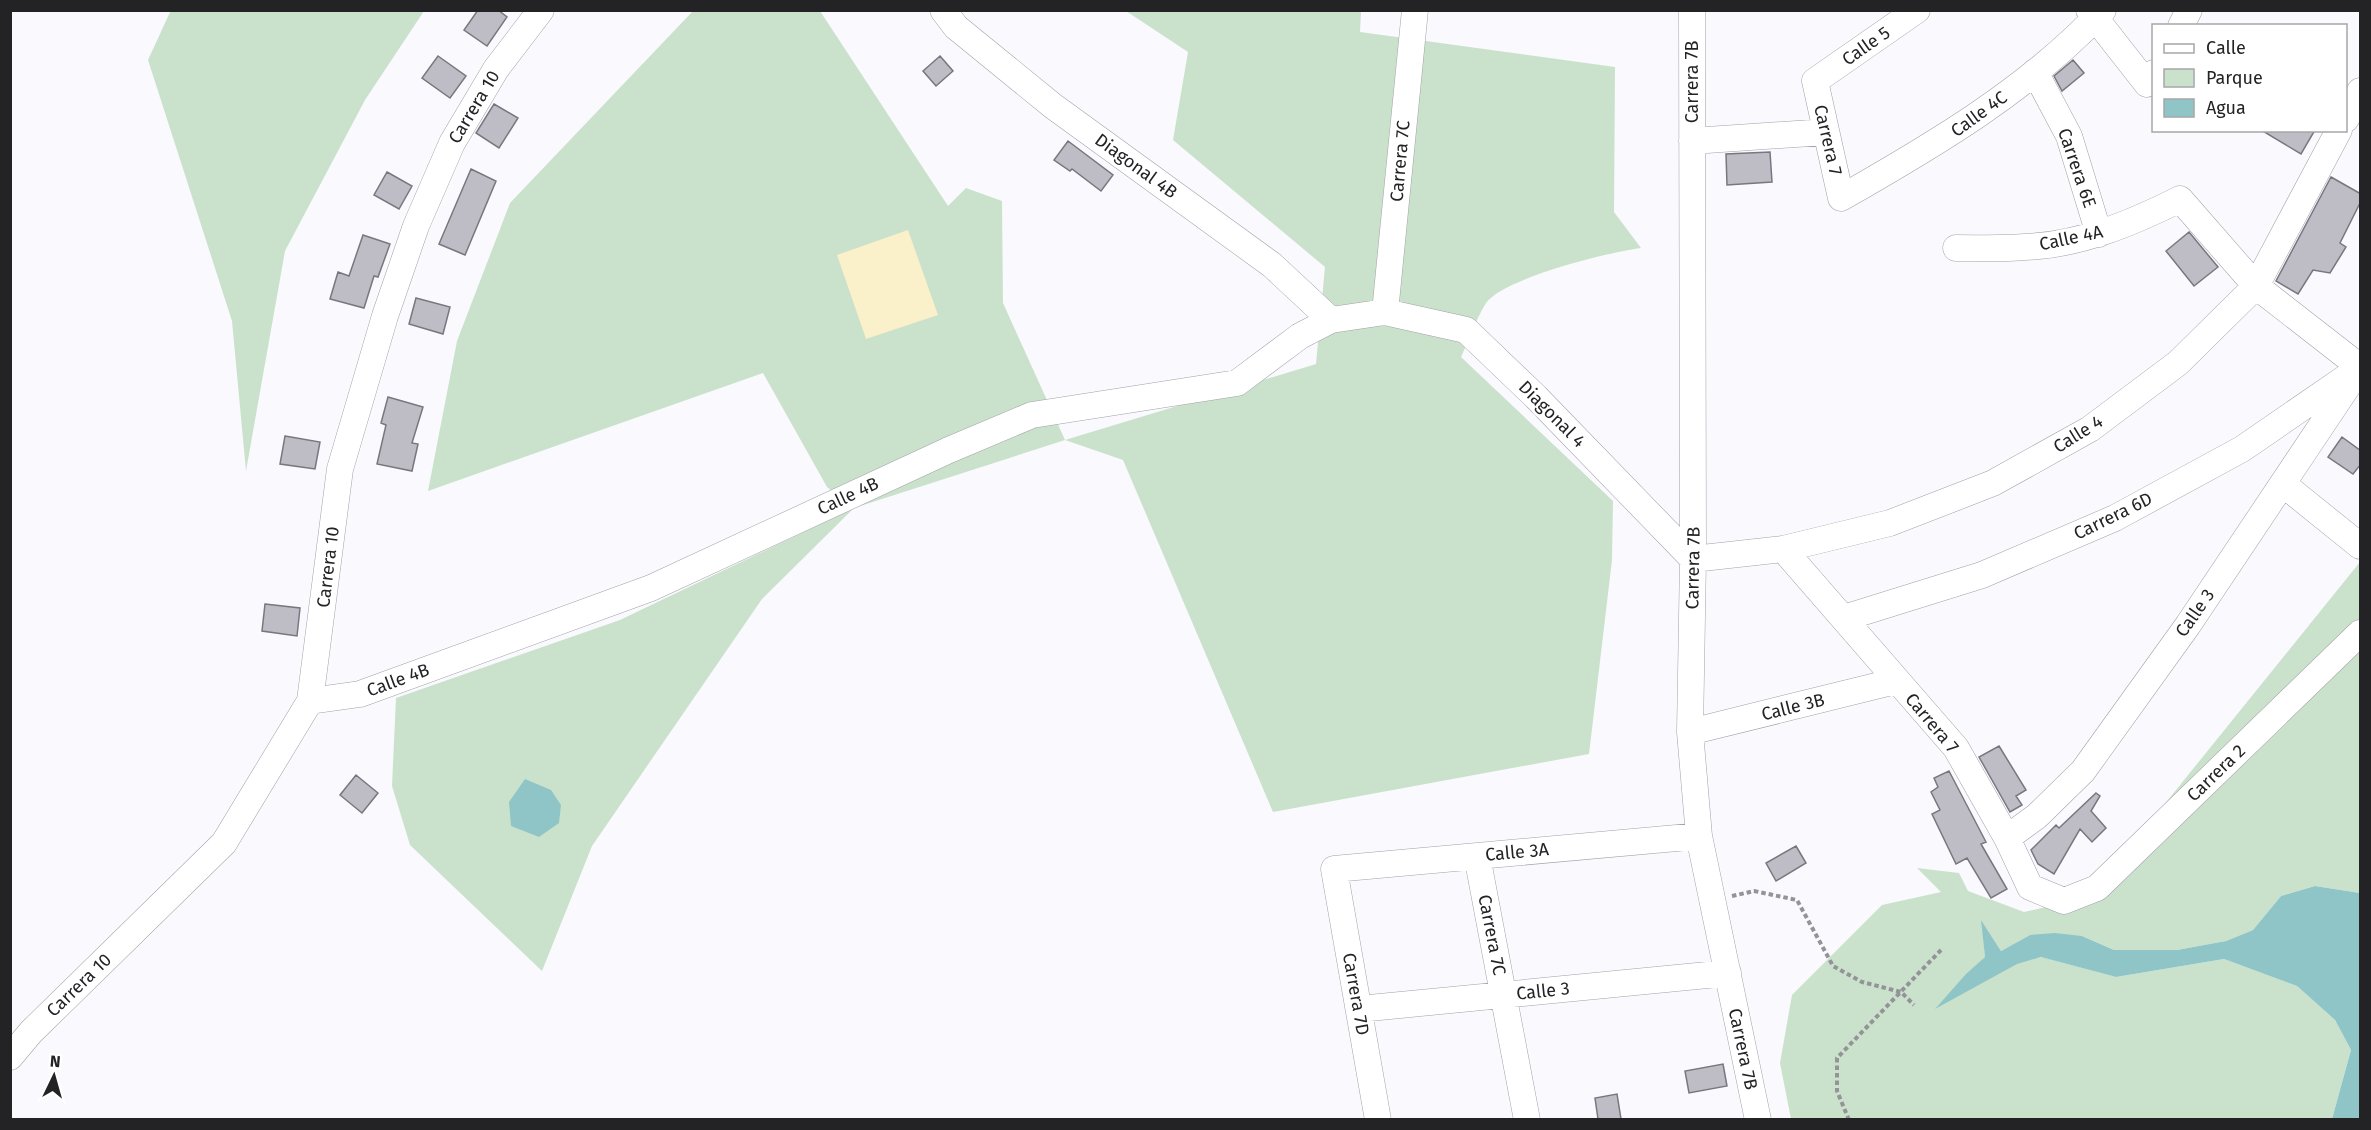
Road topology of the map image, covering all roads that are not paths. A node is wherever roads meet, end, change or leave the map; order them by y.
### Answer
1 (541, 10) edge
2 (944, 10) edge
3 (1414, 10) edge
4 (1692, 10) edge
5 (1917, 10) edge
6 (2189, 10) edge
7 (2096, 13) edge
8 (2182, 24) edge
9 (2034, 72) junction
10 (2152, 76) edge
11 (1815, 81) joint
12 (2361, 91) edge
13 (2347, 117) edge
14 (1826, 132) junction
15 (2338, 132) edge
16 (1692, 141) junction
17 (1842, 198) joint
18 (2099, 234) junction
19 (1956, 248) dead end
20 (2256, 286) junction
21 (1386, 312) junction
22 (1331, 320) junction
23 (2361, 368) edge
24 (2283, 484) junction
25 (2361, 546) edge
26 (1783, 549) junction
27 (1693, 559) junction
28 (1844, 618) junction
29 (2361, 633) edge
30 (1896, 681) junction
31 (310, 701) junction
32 (1690, 732) junction
33 (1699, 836) junction
34 (2007, 838) junction
35 (1477, 856) junction
36 (1334, 869) joint
37 (2064, 901) joint
38 (1728, 973) junction
39 (1503, 995) junction
40 (1359, 1009) junction
41 (10, 1057) edge
42 (1378, 1119) edge
43 (1527, 1119) edge
44 (1758, 1119) edge

1 - 31 street, Carrera 10
2 - 22 street, Diagonal 4B
3 - 21 street, Carrera 7C
4 - 16 street, Carrera 7B
5 - 11 street, Calle 5
6 - 8 street
7 - 9 street, Calle 4C
7 - 10 street
9 - 17 street, Calle 4C
9 - 18 street, Carrera 6E
11 - 14 street, Carrera 7
12 - 13 street
14 - 16 street
14 - 17 street, Carrera 7
15 - 20 street, Calle 4
16 - 27 street, Carrera 7B
18 - 19 street, Calle 4A
18 - 20 street, Calle 4A
20 - 23 street
20 - 26 street, Calle 4
21 - 22 street, Calle 4B
21 - 27 street, Diagonal 4
22 - 31 street, Calle 4B
23 - 24 street, Calle 3
23 - 28 street, Carrera 6D
24 - 25 street
24 - 34 street, Calle 3
26 - 27 street, Calle 4
26 - 28 street, Carrera 7
27 - 32 street, Carrera 7B
28 - 30 street, Carrera 7
29 - 37 street, Carrera 2
30 - 32 street, Calle 3B
30 - 34 street, Carrera 7
31 - 41 street, Carrera 10
32 - 33 street, Carrera 7B
33 - 35 street, Calle 3A
33 - 38 street, Carrera 7B
34 - 37 street, Carrera 7
35 - 36 street, Calle 3A
35 - 39 street, Carrera 7C
36 - 40 street, Carrera 7D
38 - 39 street, Calle 3
38 - 44 street, Carrera 7B
39 - 40 street, Calle 3
39 - 43 street, Carrera 7C
40 - 42 street, Carrera 7D

